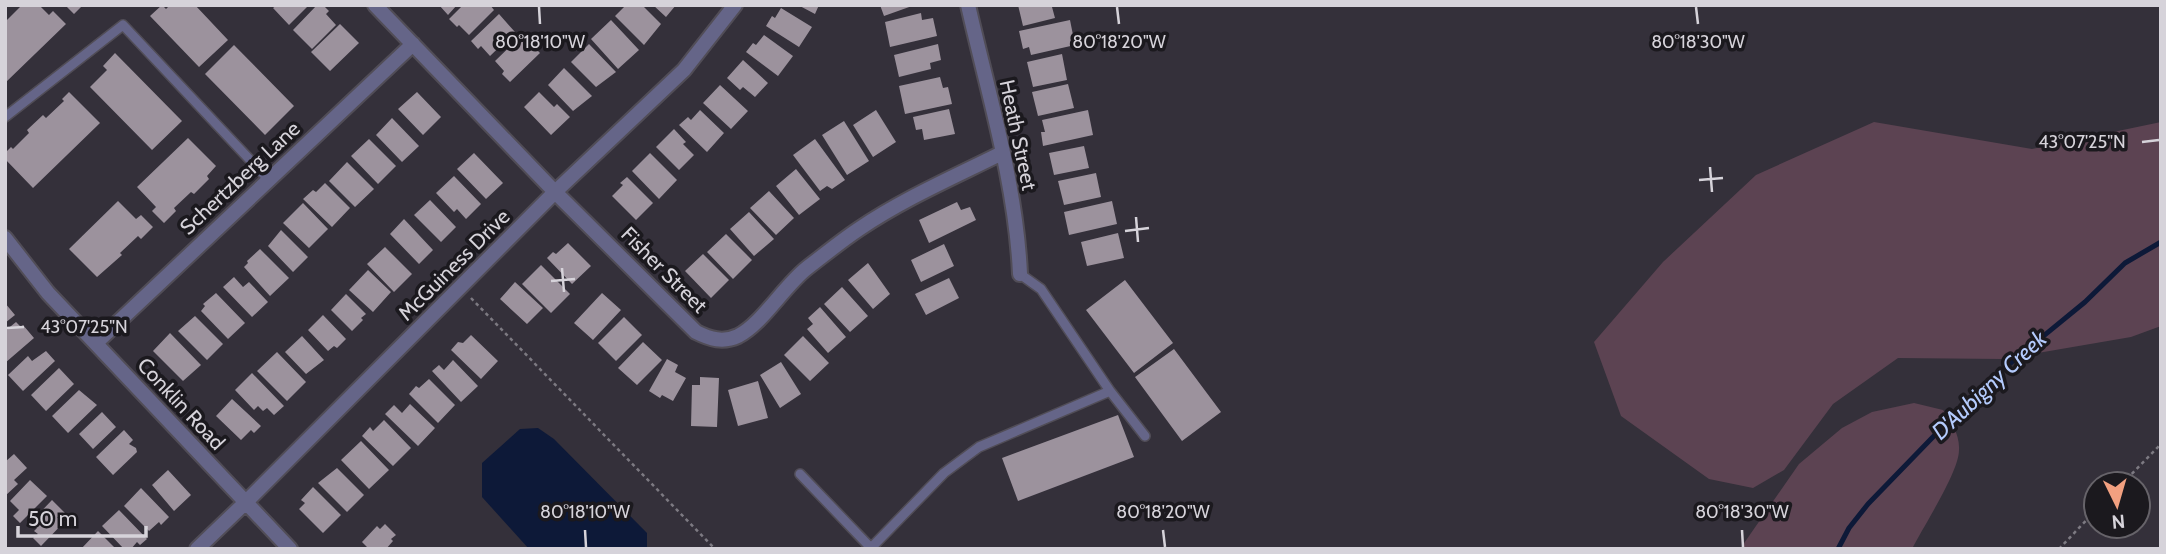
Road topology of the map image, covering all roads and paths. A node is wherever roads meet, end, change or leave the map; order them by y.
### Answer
1 (375, 5) edge
2 (735, 5) edge
3 (968, 5) edge
4 (413, 44) junction
5 (5, 117) edge
6 (1002, 153) junction
7 (269, 180) junction
8 (555, 192) junction
9 (5, 238) edge
10 (1020, 274) joint
11 (460, 288) junction
12 (96, 343) junction
13 (1110, 391) junction
14 (1145, 436) dead end
15 (2161, 444) edge
16 (2136, 470) edge
17 (800, 474) dead end
18 (245, 503) junction
19 (2082, 525) edge
20 (870, 548) edge
21 (197, 549) edge
22 (290, 549) edge
23 (715, 549) edge
24 (2059, 549) edge

1 - 4 street, Fisher Street
2 - 8 street, McGuiness Drive
3 - 6 street, Heath Street
4 - 7 street, Schertzberg Lane
4 - 8 street, Fisher Street
5 - 7 lane
6 - 8 street, Fisher Street
6 - 10 street, Heath Street
7 - 12 street, Schertzberg Lane
8 - 11 street, McGuiness Drive
9 - 12 street, Conklin Road
10 - 13 lane
11 - 18 street, McGuiness Drive
11 - 23 path
12 - 18 street, Conklin Road
13 - 14 lane
13 - 20 lane
15 - 16 path
17 - 20 lane
18 - 21 street, McGuiness Drive
18 - 22 street, Conklin Road
19 - 24 path

